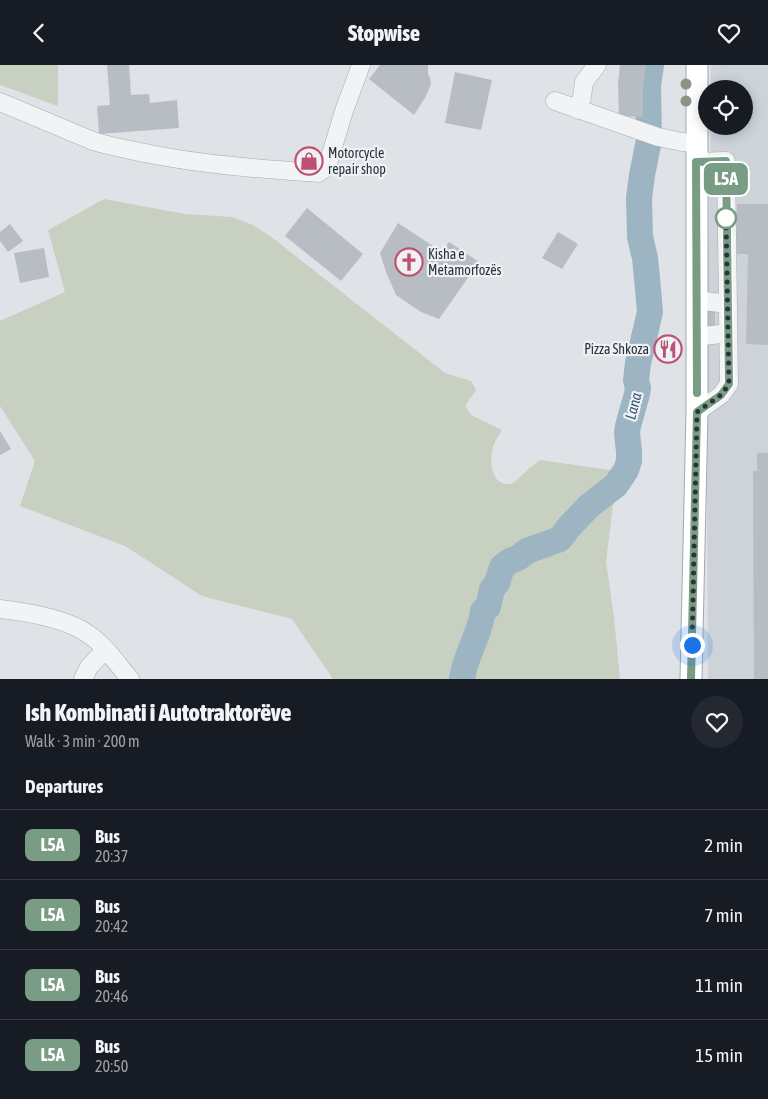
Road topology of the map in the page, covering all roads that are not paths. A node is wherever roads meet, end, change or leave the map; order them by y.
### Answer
1 (361, 65) edge
2 (597, 65) edge
3 (697, 65) edge
4 (555, 101) dead end
5 (0, 102) edge
6 (578, 109) junction
7 (696, 152) junction
8 (697, 300) junction
9 (727, 304) junction
10 (728, 333) junction
11 (696, 337) junction
12 (697, 412) junction
13 (0, 609) edge
14 (105, 650) junction
15 (83, 679) edge
16 (130, 679) edge
17 (691, 679) edge

1 - 5 street
2 - 6 street
3 - 7 main road
4 - 6 street
6 - 7 street
7 - 8 main road
7 - 9 street
8 - 9 street
8 - 11 main road
9 - 10 street
10 - 11 street
10 - 12 street
11 - 12 main road
12 - 17 main road
13 - 14 street
14 - 15 street
14 - 16 street

